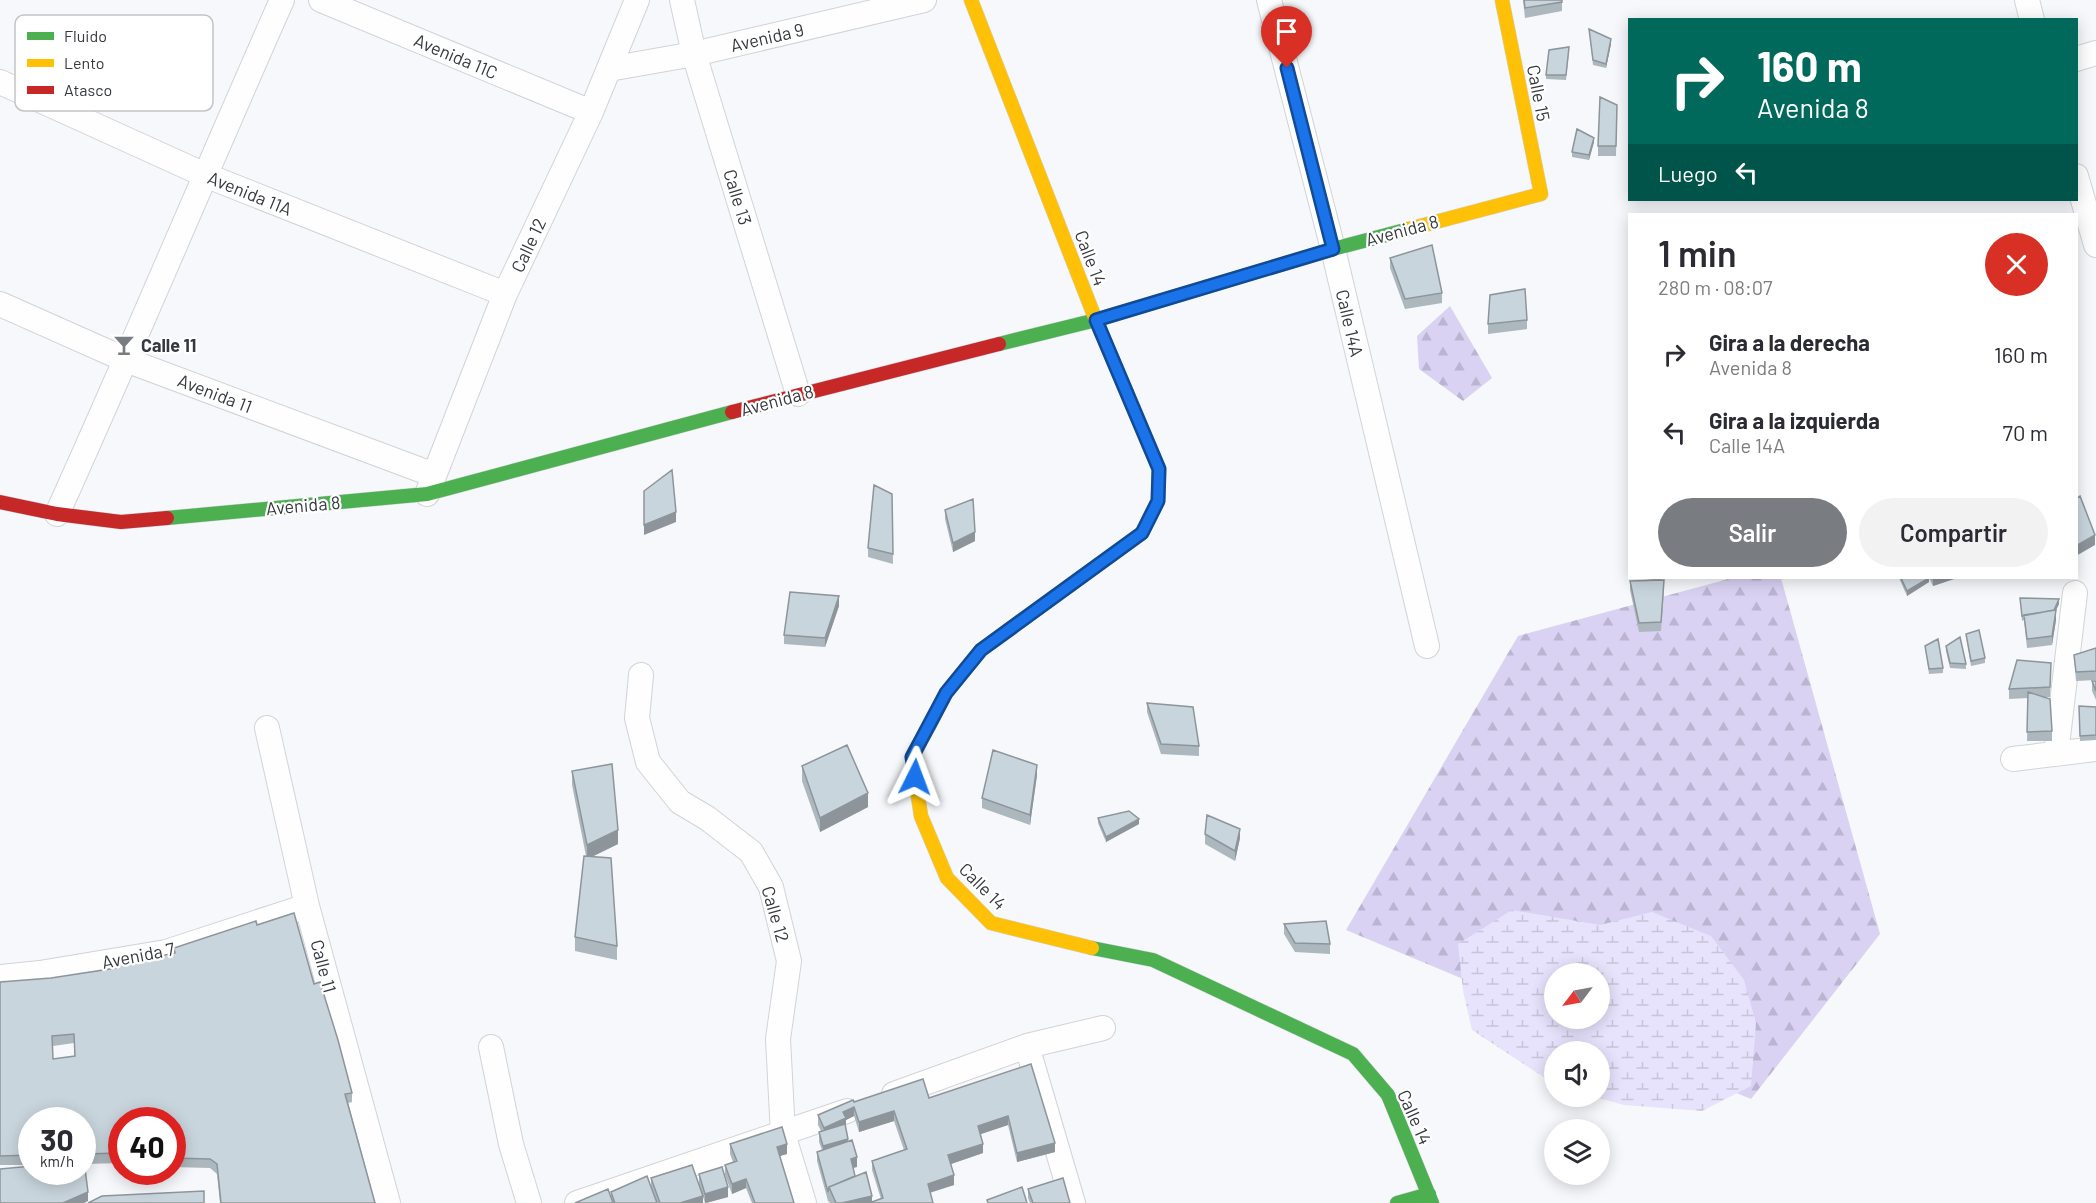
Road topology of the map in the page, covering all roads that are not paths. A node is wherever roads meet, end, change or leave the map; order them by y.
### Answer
1 (282, 0) edge
2 (321, 0) edge
3 (637, 0) edge
4 (682, 0) edge
5 (924, 0) edge
6 (971, 0) edge
7 (1269, 0) edge
8 (1502, 0) edge
9 (2027, 0) edge
10 (2032, 18) edge
11 (2096, 53) edge
12 (694, 54) junction
13 (2078, 58) edge
14 (609, 69) junction
15 (0, 82) edge
16 (15, 89) edge
17 (64, 111) edge
18 (591, 112) junction
19 (205, 175) junction
20 (2078, 183) edge
21 (1541, 194) joint
22 (2096, 245) edge
23 (1333, 249) junction
24 (505, 294) junction
25 (0, 304) edge
26 (1096, 320) junction
27 (126, 360) junction
28 (798, 394) junction
29 (430, 484) junction
30 (0, 502) edge
31 (57, 514) junction
32 (2075, 593) dead end
33 (1427, 646) dead end
34 (641, 675) dead end
35 (267, 728) dead end
36 (2096, 749) edge
37 (2056, 754) junction
38 (2013, 759) dead end
39 (307, 906) junction
40 (0, 976) edge
41 (1103, 1028) dead end
42 (1027, 1046) junction
43 (491, 1047) dead end
44 (783, 1134) junction
45 (1431, 1198) edge
46 (388, 1203) edge
47 (529, 1203) edge
48 (577, 1203) edge
49 (804, 1203) edge
50 (1073, 1203) edge
51 (1397, 1203) edge

1 - 19 street
2 - 18 street, Avenida 11C
3 - 14 street, Calle 12
4 - 12 street, Calle 13
5 - 12 street, Avenida 9
6 - 26 street, Calle 14
7 - 23 street, Calle 14A
8 - 21 street, Calle 15
9 - 10 street
11 - 13 street
12 - 14 street, Avenida 9
12 - 28 street, Calle 13
14 - 18 street, Calle 12
15 - 16 street, Avenida 11A
17 - 19 street, Avenida 11A
18 - 24 street, Calle 12
19 - 24 street, Avenida 11A
19 - 27 street
20 - 22 street
21 - 23 street, Avenida 8
23 - 26 street, Avenida 8
23 - 33 street, Calle 14A
24 - 29 street, Calle 12
25 - 27 street, Avenida 11
26 - 28 street, Avenida 8
26 - 45 street, Calle 14
27 - 29 street, Avenida 11
27 - 31 street
28 - 29 street, Avenida 8
29 - 31 street, Avenida 8
30 - 31 street, Avenida 8
32 - 37 street
34 - 44 street, Calle 12
35 - 39 street, Calle 11
36 - 37 street
37 - 38 street
39 - 40 street, Avenida 7
39 - 46 street, Calle 11
41 - 42 street
42 - 44 street
42 - 50 street
43 - 47 street
44 - 48 street
44 - 49 street, Calle 12
45 - 51 street

